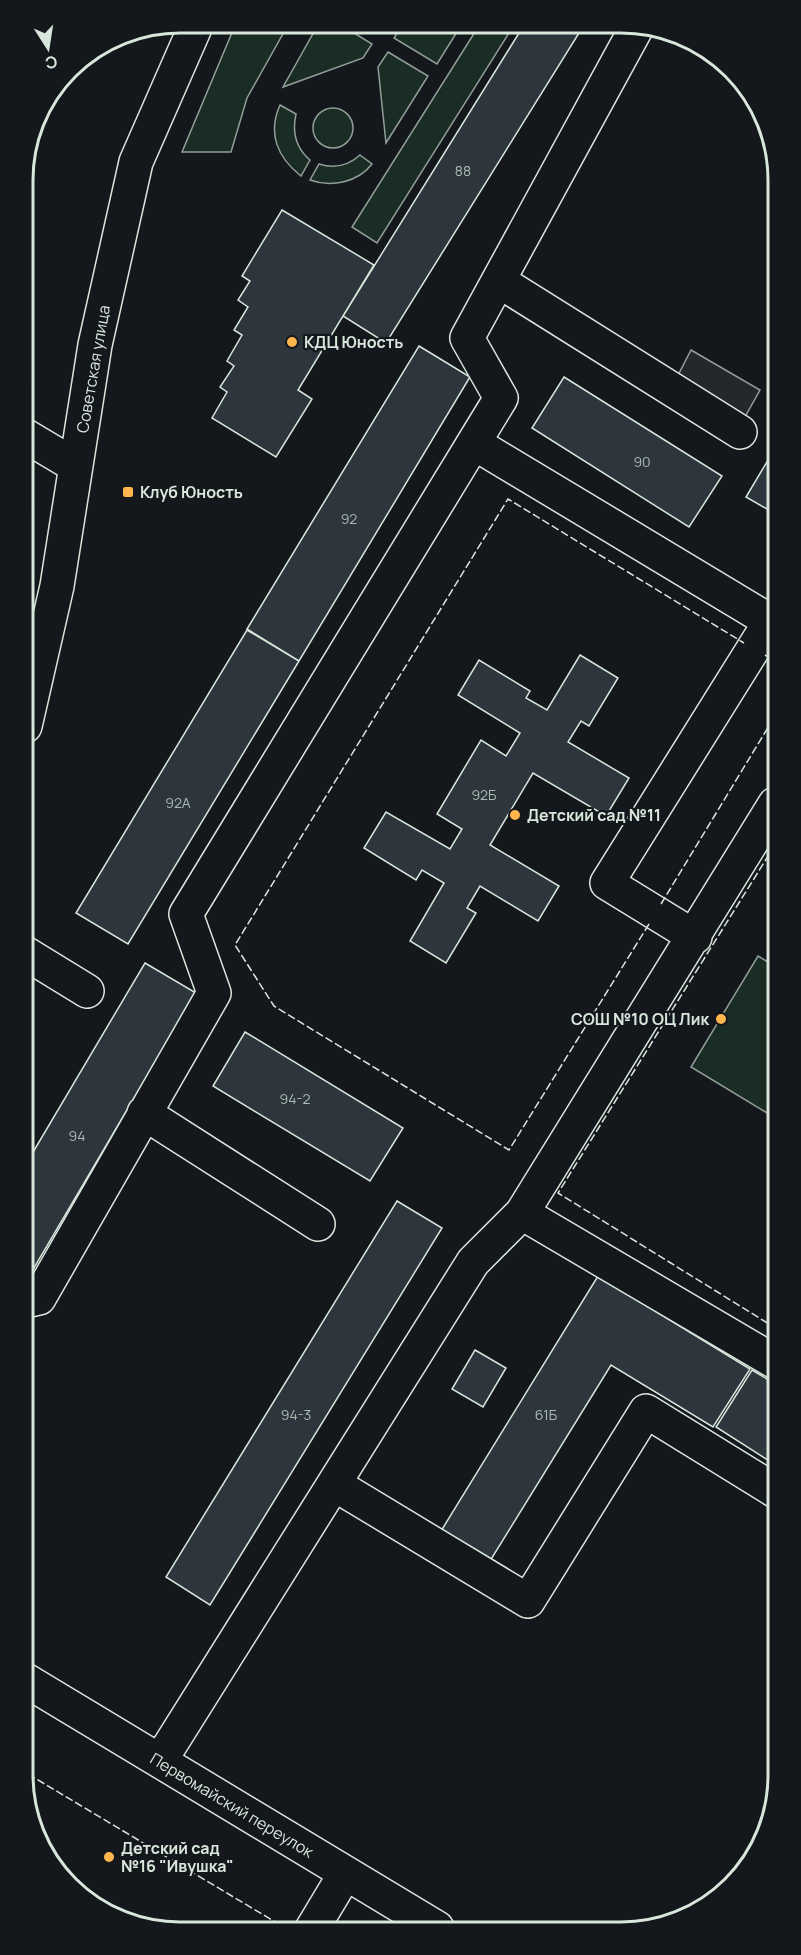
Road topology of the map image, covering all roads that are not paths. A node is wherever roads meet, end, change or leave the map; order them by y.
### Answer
1 (194, 33) edge
2 (633, 33) edge
3 (499, 281) junction
4 (740, 432) dead end
5 (33, 440) edge
6 (474, 443) junction
7 (76, 466) junction
8 (768, 620) edge
9 (768, 631) edge
10 (33, 691) edge
11 (768, 816) edge
12 (695, 937) junction
13 (33, 957) edge
14 (87, 991) dead end
15 (144, 1113) junction
16 (522, 1213) junction
17 (318, 1224) dead end
18 (33, 1299) edge
19 (768, 1359) edge
20 (334, 1484) junction
21 (768, 1486) edge
22 (33, 1685) edge
23 (160, 1761) junction
24 (345, 1874) junction
25 (316, 1922) edge
26 (427, 1922) edge

1 - 7 street, Советская улица
2 - 3 street
3 - 4 street
3 - 6 street
5 - 7 street
6 - 8 street
6 - 15 street
7 - 10 street, Советская улица
9 - 12 street
11 - 12 street
12 - 16 street
13 - 14 street
15 - 17 street
15 - 18 street
16 - 19 street
16 - 20 street
20 - 21 street
20 - 23 street
22 - 23 street, Первомайский переулок
23 - 24 street, Первомайский переулок
24 - 25 street
24 - 26 street, Первомайский переулок

